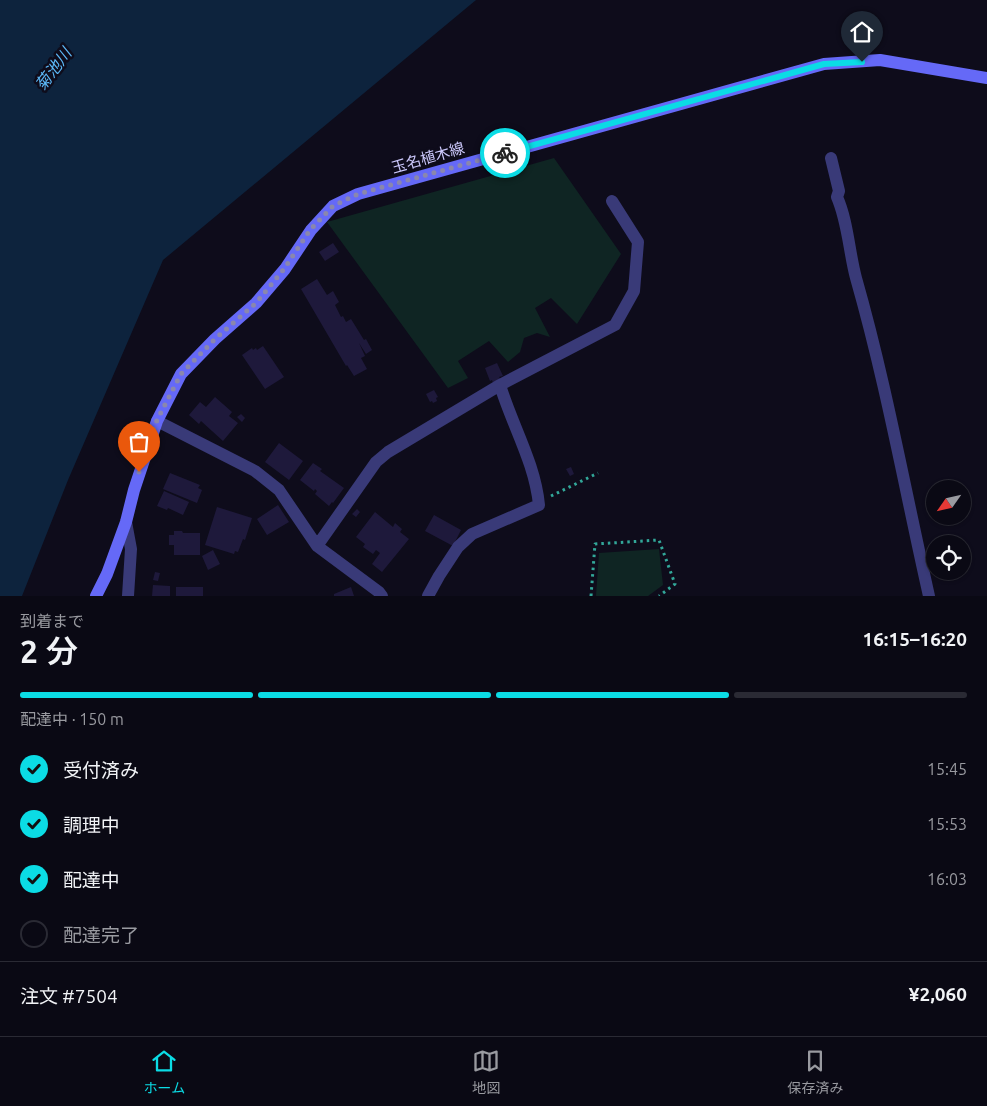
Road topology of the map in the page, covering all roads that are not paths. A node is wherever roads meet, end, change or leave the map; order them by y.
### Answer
1 (987, 78) edge
2 (831, 158) dead end
3 (612, 201) dead end
4 (500, 385) junction
5 (157, 420) junction
6 (126, 522) junction
7 (317, 546) junction
8 (96, 596) edge
9 (128, 596) edge
10 (382, 596) edge
11 (428, 596) edge
12 (929, 596) edge

1 - 5 main road, 玉名植木線
2 - 12 street
3 - 4 street
4 - 7 street
4 - 11 street
5 - 6 main road, 玉名植木線
5 - 7 street
6 - 8 main road, 玉名植木線
6 - 9 street
7 - 10 street

